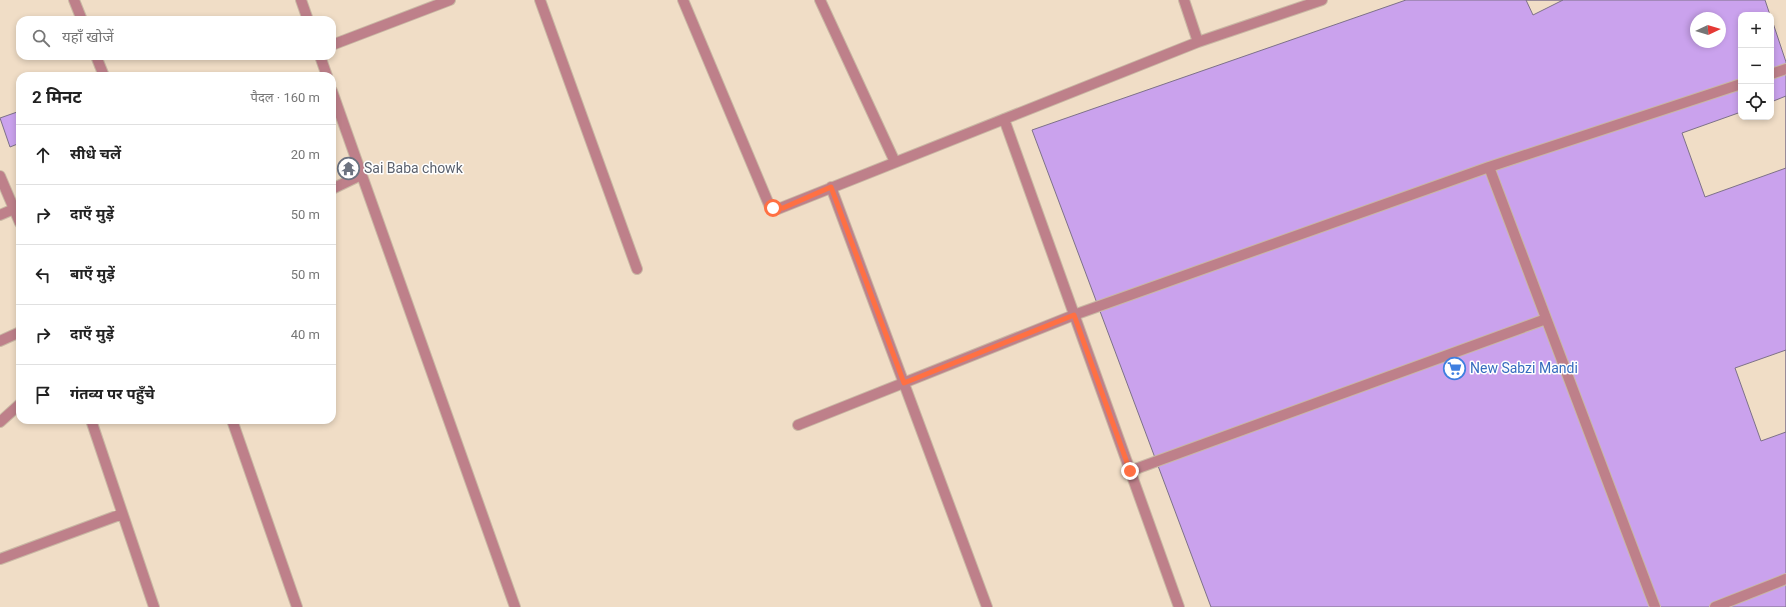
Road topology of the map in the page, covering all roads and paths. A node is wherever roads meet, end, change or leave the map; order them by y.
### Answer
1 (74, 0) edge
2 (301, 0) edge
3 (450, 0) edge
4 (540, 0) edge
5 (683, 0) edge
6 (820, 0) edge
7 (1184, 0) edge
8 (1322, 0) edge
9 (80, 16) edge
10 (307, 16) edge
11 (1198, 42) junction
12 (336, 43) edge
13 (98, 60) edge
14 (321, 60) edge
15 (1786, 69) edge
16 (102, 72) edge
17 (326, 72) edge
18 (1774, 73) edge
19 (1738, 85) edge
20 (336, 103) edge
21 (1004, 119) junction
22 (895, 162) junction
23 (1488, 168) junction
24 (361, 175) junction
25 (0, 176) edge
26 (336, 186) edge
27 (831, 187) junction
28 (14, 209) junction
29 (16, 214) edge
30 (0, 215) edge
31 (637, 269) dead end
32 (1074, 315) junction
33 (1546, 319) junction
34 (16, 334) edge
35 (0, 341) edge
36 (904, 383) junction
37 (16, 408) edge
38 (0, 422) edge
39 (92, 424) edge
40 (233, 424) edge
41 (798, 425) dead end
42 (1130, 471) junction
43 (122, 514) junction
44 (0, 559) edge
45 (1786, 579) edge
46 (154, 607) edge
47 (297, 607) edge
48 (515, 607) edge
49 (987, 607) edge
50 (1179, 607) edge
51 (1655, 607) edge
52 (1715, 607) edge

1 - 9 street
2 - 10 street
3 - 12 street
4 - 31 street
5 - 27 street
6 - 22 street
7 - 11 street
8 - 11 street
11 - 21 street
13 - 16 street
14 - 17 street
15 - 18 street
19 - 23 street
20 - 24 street
21 - 22 street
21 - 32 street
22 - 27 street
23 - 32 street
23 - 33 street
24 - 26 street
24 - 48 street
25 - 28 street
27 - 36 street
28 - 29 street
28 - 30 street
32 - 36 street
32 - 42 street
33 - 42 street
33 - 51 street
34 - 35 street
36 - 41 street
36 - 49 street
37 - 38 street
39 - 43 street
40 - 47 street
42 - 50 street
43 - 44 street
43 - 46 street
45 - 52 street

